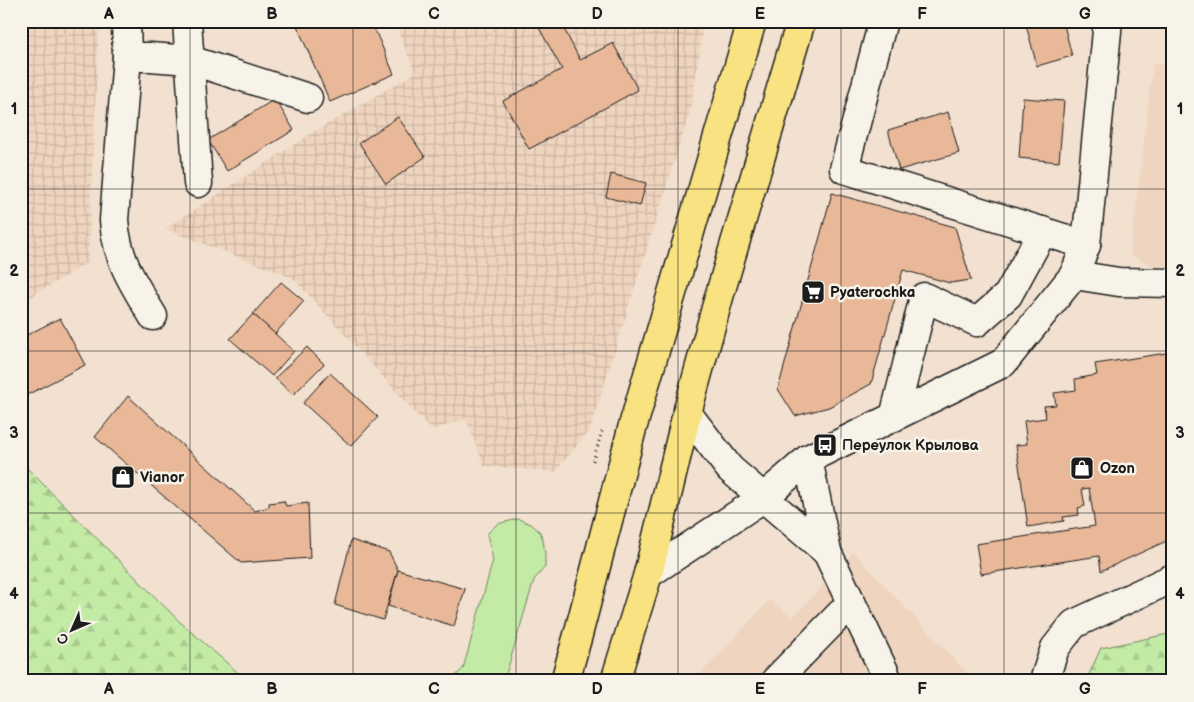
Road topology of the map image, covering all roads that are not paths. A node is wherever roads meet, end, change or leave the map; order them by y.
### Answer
1 (126, 21) edge
2 (187, 21) edge
3 (752, 21) edge
4 (801, 21) edge
5 (883, 21) edge
6 (1108, 21) edge
7 (127, 57) junction
8 (190, 60) junction
9 (308, 98) dead end
10 (198, 183) dead end
11 (1043, 231) junction
12 (1086, 244) junction
13 (1074, 275) junction
14 (1173, 283) edge
15 (153, 316) dead end
16 (687, 413) junction
17 (894, 417) junction
18 (808, 460) junction
19 (763, 498) junction
20 (827, 552) junction
21 (648, 574) junction
22 (1173, 578) edge
23 (851, 603) junction
24 (565, 681) edge
25 (615, 681) edge
26 (776, 681) edge
27 (884, 681) edge
28 (1044, 681) edge

1 - 7 street
2 - 8 street
3 - 24 main road
4 - 16 main road
5 - 11 street
6 - 12 street
7 - 8 street
7 - 15 street
8 - 9 street
8 - 10 street
11 - 12 street
11 - 17 street
12 - 13 street
13 - 14 street
13 - 17 street
16 - 19 street
16 - 21 main road
17 - 18 street
18 - 19 street
18 - 20 street
19 - 20 street
19 - 21 street
20 - 23 street
21 - 25 main road
22 - 28 street
23 - 26 street
23 - 27 street

